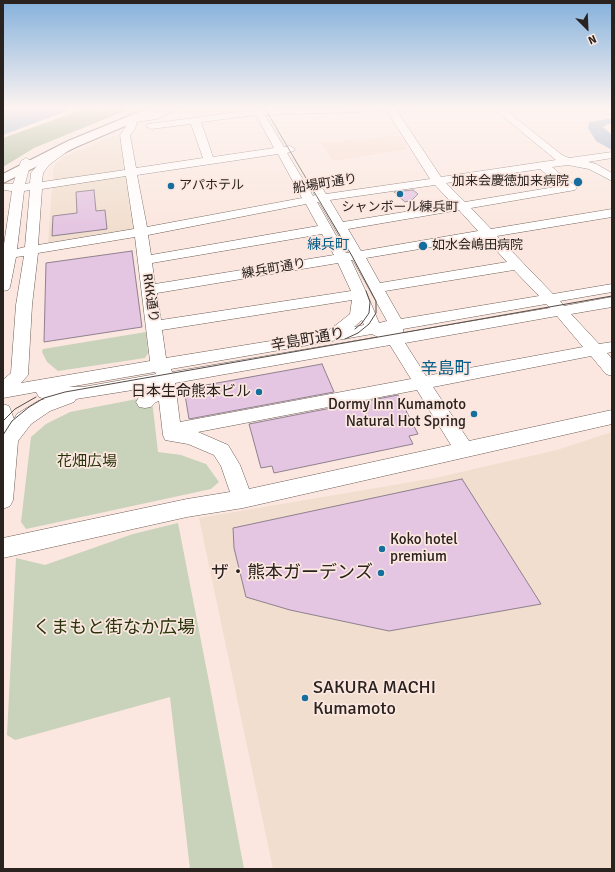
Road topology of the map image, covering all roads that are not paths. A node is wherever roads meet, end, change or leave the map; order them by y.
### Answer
1 (50, 148) edge
2 (64, 148) edge
3 (67, 148) edge
4 (127, 148) edge
5 (204, 148) edge
6 (416, 148) edge
7 (546, 148) edge
8 (286, 149) junction
9 (612, 155) edge
10 (209, 161) junction
11 (566, 161) junction
12 (25, 165) junction
13 (542, 165) junction
14 (131, 172) junction
15 (3, 173) edge
16 (612, 178) edge
17 (3, 179) edge
18 (438, 180) junction
19 (3, 182) edge
20 (19, 186) junction
21 (36, 186) junction
22 (3, 187) edge
23 (323, 198) junction
24 (309, 200) junction
25 (462, 206) junction
26 (612, 213) edge
27 (340, 226) junction
28 (326, 229) junction
29 (141, 232) junction
30 (488, 234) junction
31 (37, 250) junction
32 (6, 255) edge
33 (357, 255) junction
34 (342, 258) junction
35 (144, 260) junction
36 (517, 266) junction
37 (3, 287) edge
38 (375, 288) junction
39 (612, 288) edge
40 (148, 290) junction
41 (360, 294) junction
42 (549, 298) junction
43 (612, 302) edge
44 (560, 312) junction
45 (154, 326) junction
46 (373, 328) junction
47 (395, 331) junction
48 (317, 339) junction
49 (612, 347) edge
50 (595, 350) junction
51 (612, 370) edge
52 (164, 379) junction
53 (422, 383) junction
54 (3, 391) edge
55 (82, 393) junction
56 (145, 402) dead end
57 (3, 411) edge
58 (612, 417) edge
59 (172, 433) junction
60 (9, 440) junction
61 (464, 449) junction
62 (243, 499) junction
63 (3, 500) edge
64 (3, 548) edge

1 - 12 highway
2 - 12 highway
3 - 21 street
4 - 14 street, RKK通り
5 - 10 street
6 - 18 street
7 - 11 street
8 - 10 street
8 - 23 street
8 - 24 street
9 - 11 street, 船場町通り
10 - 14 street
11 - 13 street, 船場町通り
11 - 16 street
12 - 15 highway
12 - 17 highway
12 - 20 street
13 - 18 street, 船場町通り
13 - 25 street
14 - 21 street
14 - 29 street, RKK通り
18 - 23 street, 船場町通り
18 - 25 street
19 - 20 street
20 - 21 street
20 - 22 street
20 - 32 street
21 - 31 street
23 - 24 street, 船場町通り
23 - 27 street
24 - 28 street
24 - 29 street, 船場町通り
25 - 27 street
25 - 30 street
26 - 30 street, 練兵町通り
27 - 33 street
28 - 34 street
28 - 35 street
29 - 31 street, 船場町通り
29 - 35 street, RKK通り
30 - 33 street, 練兵町通り
30 - 36 street
31 - 32 street, 船場町通り
31 - 54 street
32 - 37 street
33 - 34 street, 練兵町通り
33 - 38 street
34 - 40 street, 練兵町通り
34 - 41 street
35 - 40 street, RKK通り
36 - 38 street
36 - 42 street
38 - 47 street
39 - 42 street, 辛島町通り
40 - 45 street, RKK通り
41 - 45 street
41 - 46 street
41 - 48 street
42 - 44 street
42 - 47 street, 辛島町通り
43 - 44 street, 辛島町通り
44 - 47 street, 辛島町通り
44 - 50 street
45 - 52 street, RKK通り
46 - 47 street, 辛島町通り
46 - 48 street, 辛島町通り
47 - 52 street, 辛島町通り
47 - 53 street
48 - 52 street, 辛島町通り
49 - 50 street
50 - 51 street
50 - 53 street
52 - 54 street, 辛島町通り
52 - 55 street, 辛島町通り
52 - 56 street
52 - 59 street, RKK通り
53 - 59 street
53 - 61 street
54 - 55 street, 辛島町通り
55 - 60 street
57 - 60 street
58 - 61 street
59 - 62 street
60 - 63 street
61 - 62 street
62 - 64 street

